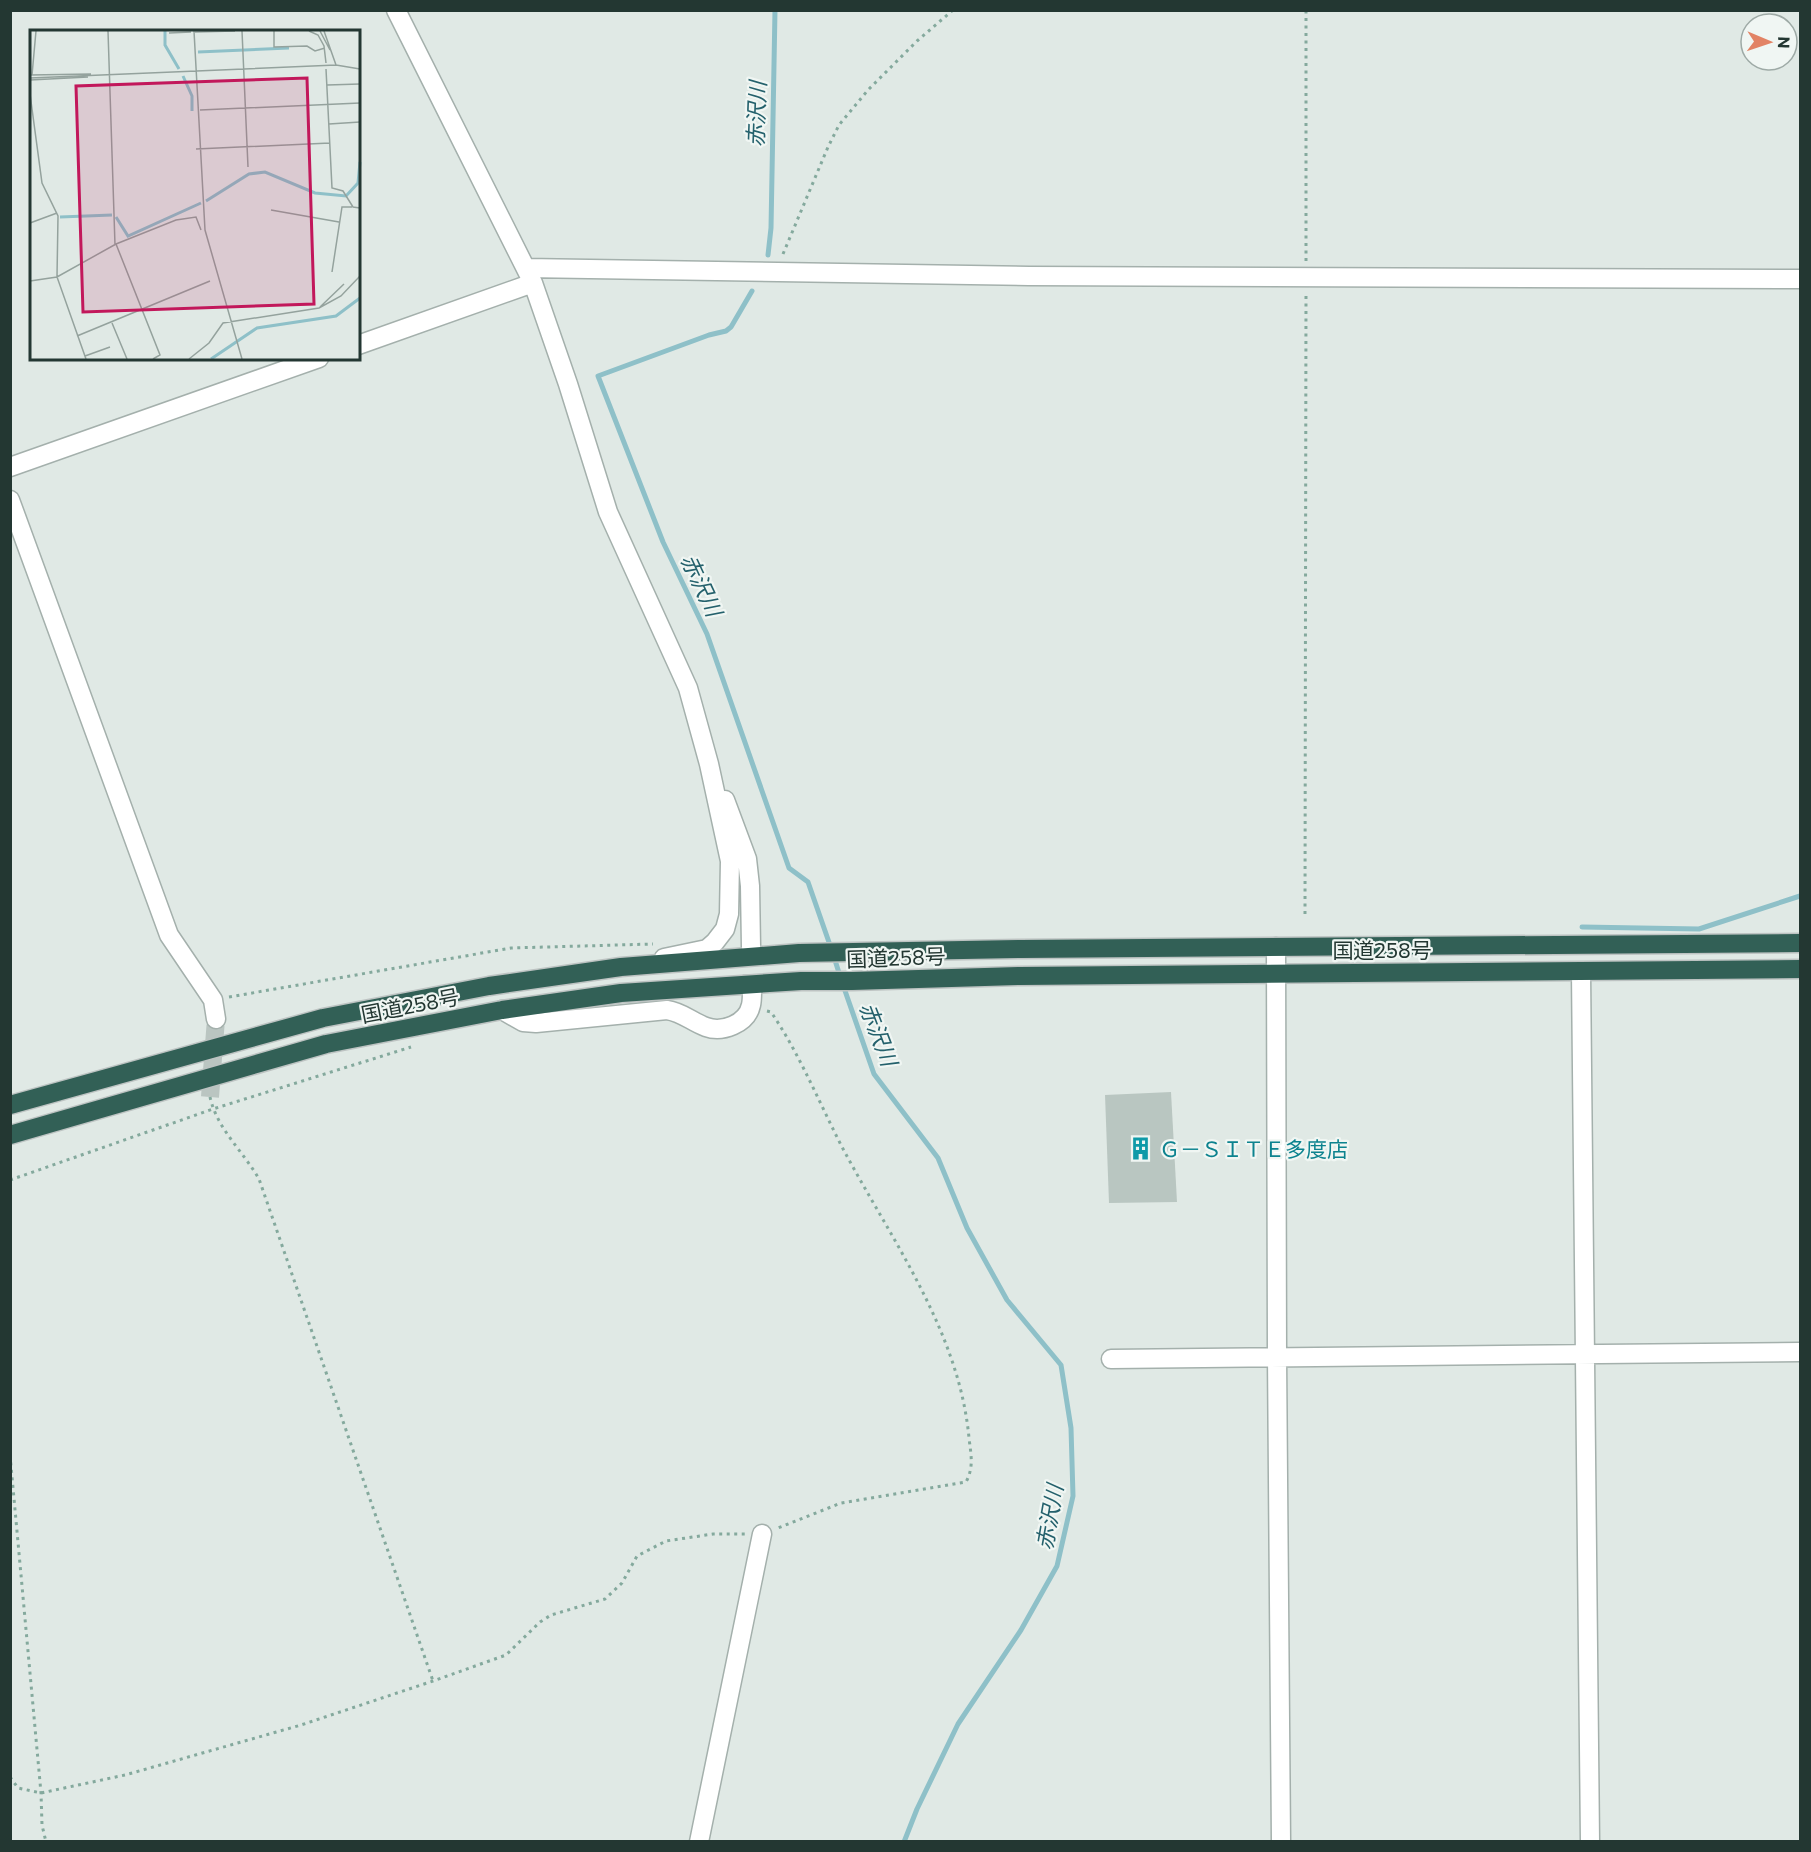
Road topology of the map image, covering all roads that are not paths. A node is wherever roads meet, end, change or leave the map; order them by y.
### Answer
1 (396, 10) edge
2 (530, 276) junction
3 (1800, 279) edge
4 (360, 344) edge
5 (313, 360) edge
6 (10, 467) edge
7 (10, 500) edge
8 (709, 764) junction
9 (1800, 943) edge
10 (751, 946) tunnel mouth
11 (1276, 948) junction
12 (621, 967) junction
13 (1800, 969) edge
14 (1275, 972) junction
15 (1581, 972) junction
16 (752, 999) tunnel mouth
17 (502, 1010) junction
18 (216, 1019) tunnel mouth
19 (10, 1105) edge
20 (10, 1135) edge
21 (1800, 1352) edge
22 (1586, 1355) junction
23 (1277, 1356) junction
24 (1111, 1359) dead end
25 (762, 1534) road end
26 (699, 1842) edge
27 (1281, 1842) edge
28 (1590, 1842) edge

1 - 2 street
2 - 3 street
2 - 4 street
2 - 8 street
5 - 6 street
7 - 18 street
8 - 10 street
8 - 12 street
9 - 11 highway, 国道258号
11 - 12 highway, 国道258号
11 - 14 street
12 - 19 highway, 国道258号
13 - 15 highway, 国道258号
14 - 15 highway, 国道258号
14 - 17 highway, 国道258号
14 - 23 street
15 - 22 street
16 - 17 street
17 - 20 highway, 国道258号
21 - 22 street
22 - 23 street
22 - 28 street
23 - 24 street
23 - 27 street
25 - 26 street

